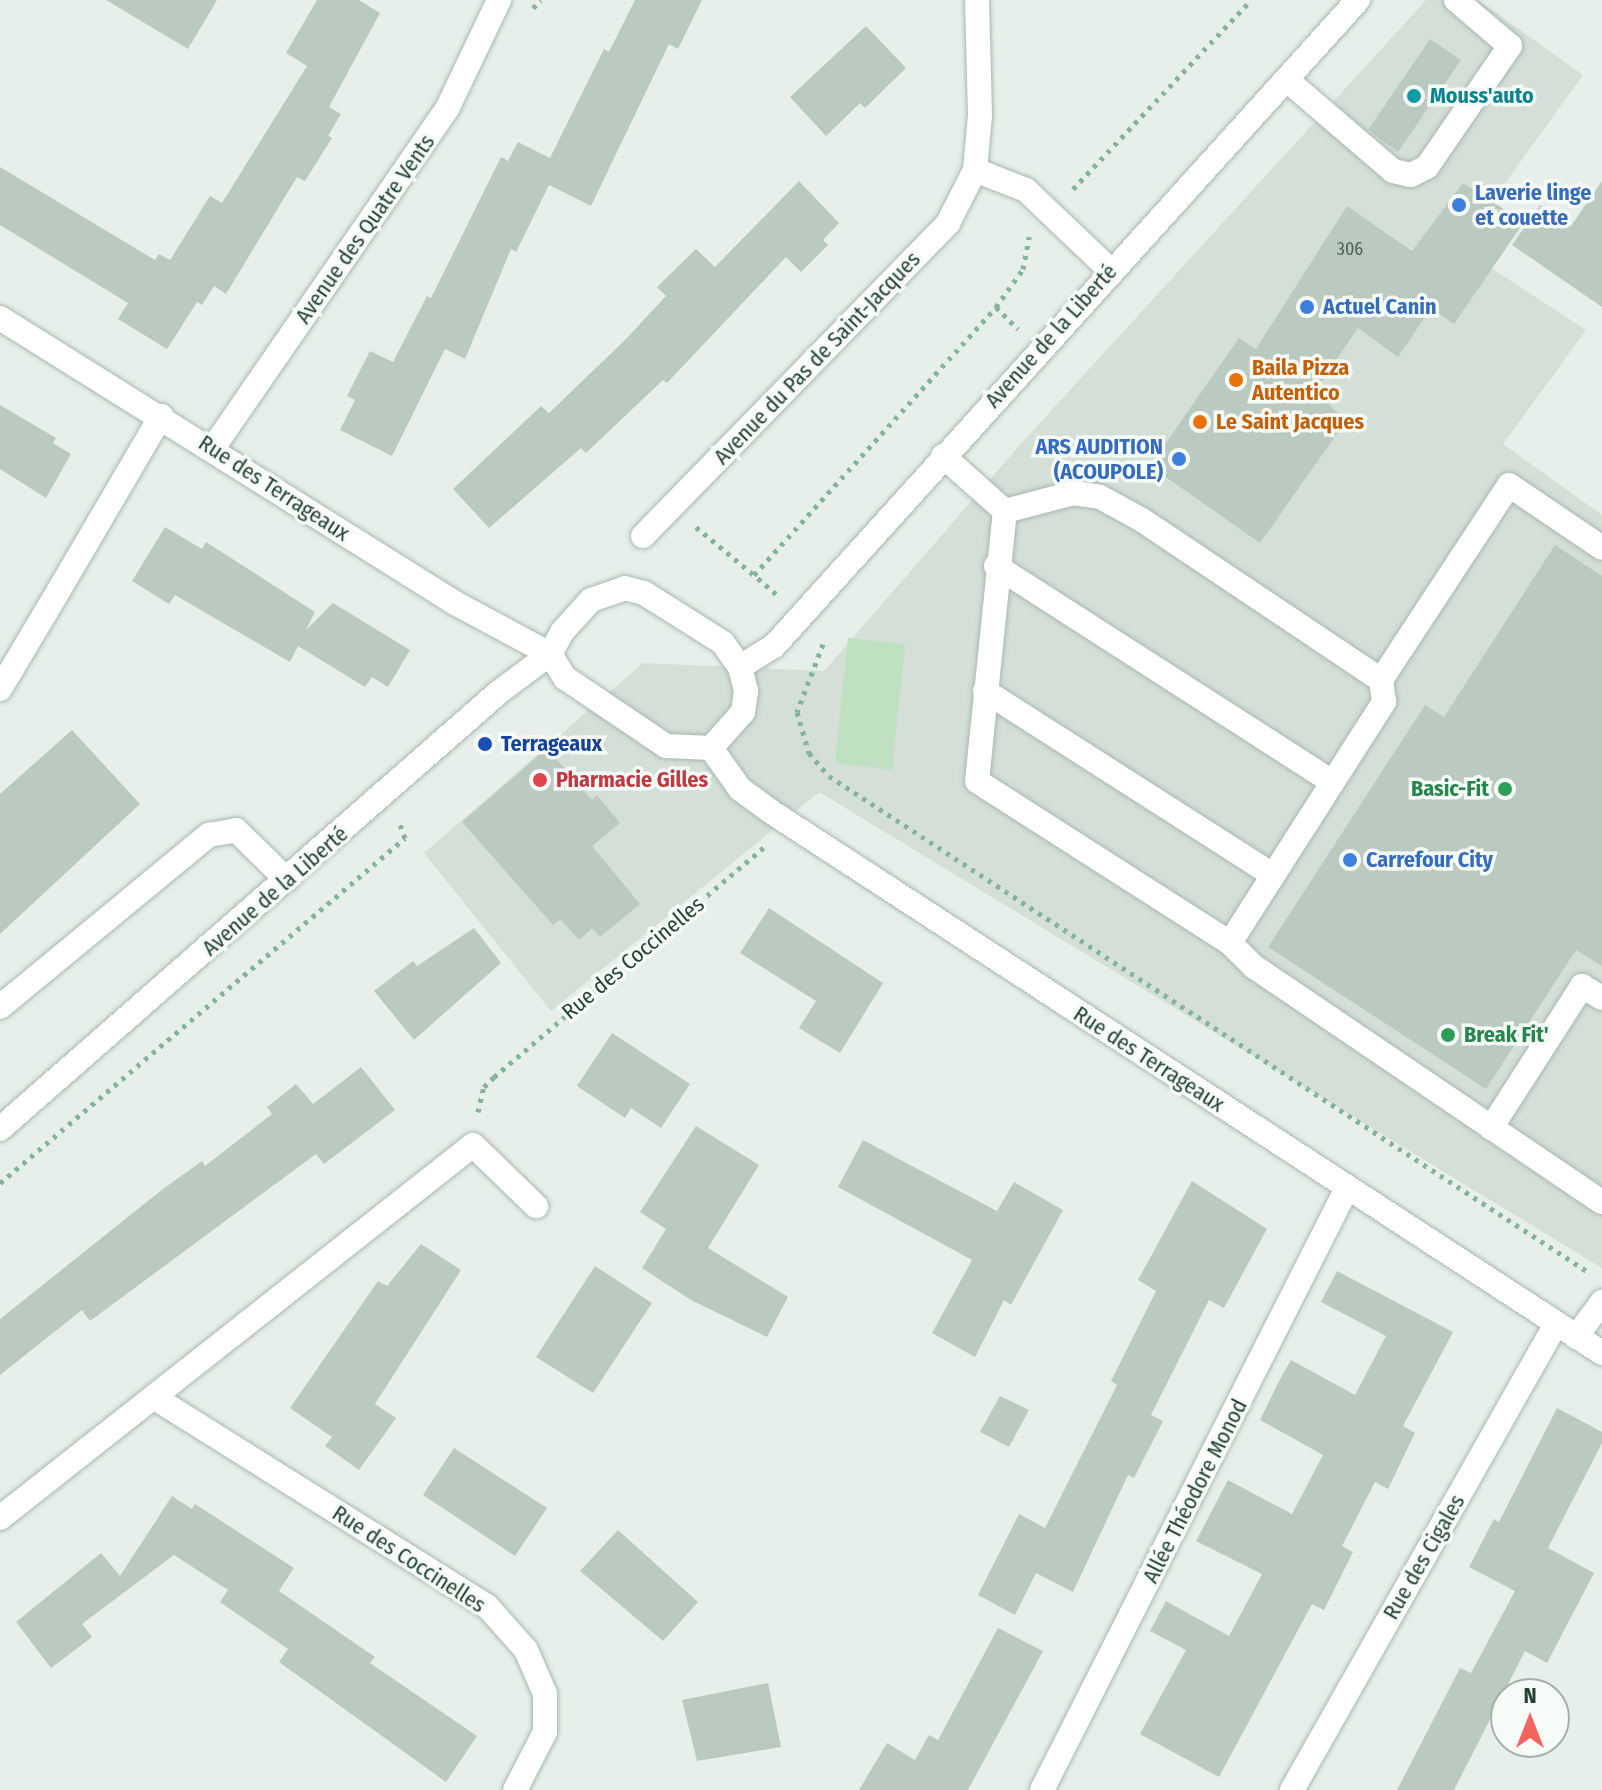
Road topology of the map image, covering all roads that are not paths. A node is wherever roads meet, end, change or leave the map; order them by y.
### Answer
1 (499, 0) edge
2 (977, 0) edge
3 (1358, 0) edge
4 (1456, 0) edge
5 (1287, 80) junction
6 (975, 170) junction
7 (1111, 271) junction
8 (0, 318) edge
9 (161, 416) junction
10 (213, 448) junction
11 (943, 456) junction
12 (1005, 511) junction
13 (643, 536) dead end
14 (1602, 548) edge
15 (996, 566) junction
16 (550, 654) junction
17 (740, 667) junction
18 (1381, 680) junction
19 (0, 689) edge
20 (985, 691) junction
21 (711, 748) junction
22 (1332, 782) junction
23 (1273, 875) junction
24 (287, 880) junction
25 (1230, 943) junction
26 (1602, 998) edge
27 (0, 1007) edge
28 (1491, 1128) junction
29 (0, 1129) edge
30 (1346, 1190) junction
31 (1602, 1202) edge
32 (536, 1206) dead end
33 (1602, 1302) edge
34 (1566, 1330) junction
35 (1602, 1353) edge
36 (155, 1398) junction
37 (0, 1518) edge
38 (515, 1790) edge
39 (1042, 1790) edge
40 (1292, 1790) edge

1 - 10 street, Avenue des Quatre Vents
2 - 6 street, Avenue du Pas de Saint-Jacques
3 - 5 street, Avenue de la Liberté
4 - 5 street
5 - 7 street, Avenue de la Liberté
6 - 7 street
6 - 13 street, Avenue du Pas de Saint-Jacques
7 - 11 street, Avenue de la Liberté
8 - 9 street, Rue des Terrageaux
9 - 10 street, Rue des Terrageaux
9 - 19 street
10 - 16 street, Rue des Terrageaux
11 - 12 street
11 - 17 street, Avenue de la Liberté
12 - 15 street
12 - 18 street
14 - 18 street
15 - 20 street
15 - 22 street
16 - 17 street
16 - 21 street
16 - 24 street, Avenue de la Liberté
17 - 21 street
18 - 22 street
20 - 23 street
20 - 25 street
21 - 30 street, Rue des Terrageaux
22 - 23 street
23 - 25 street
24 - 27 street
24 - 29 street, Avenue de la Liberté
25 - 28 street
26 - 28 street
28 - 31 street
30 - 34 street, Rue des Terrageaux
30 - 39 street, Allée Théodore Monod
32 - 36 street
33 - 34 street, Rue des Cigales
34 - 35 street, Rue des Terrageaux
34 - 40 street, Rue des Cigales
36 - 37 street
36 - 38 street, Rue des Coccinelles

